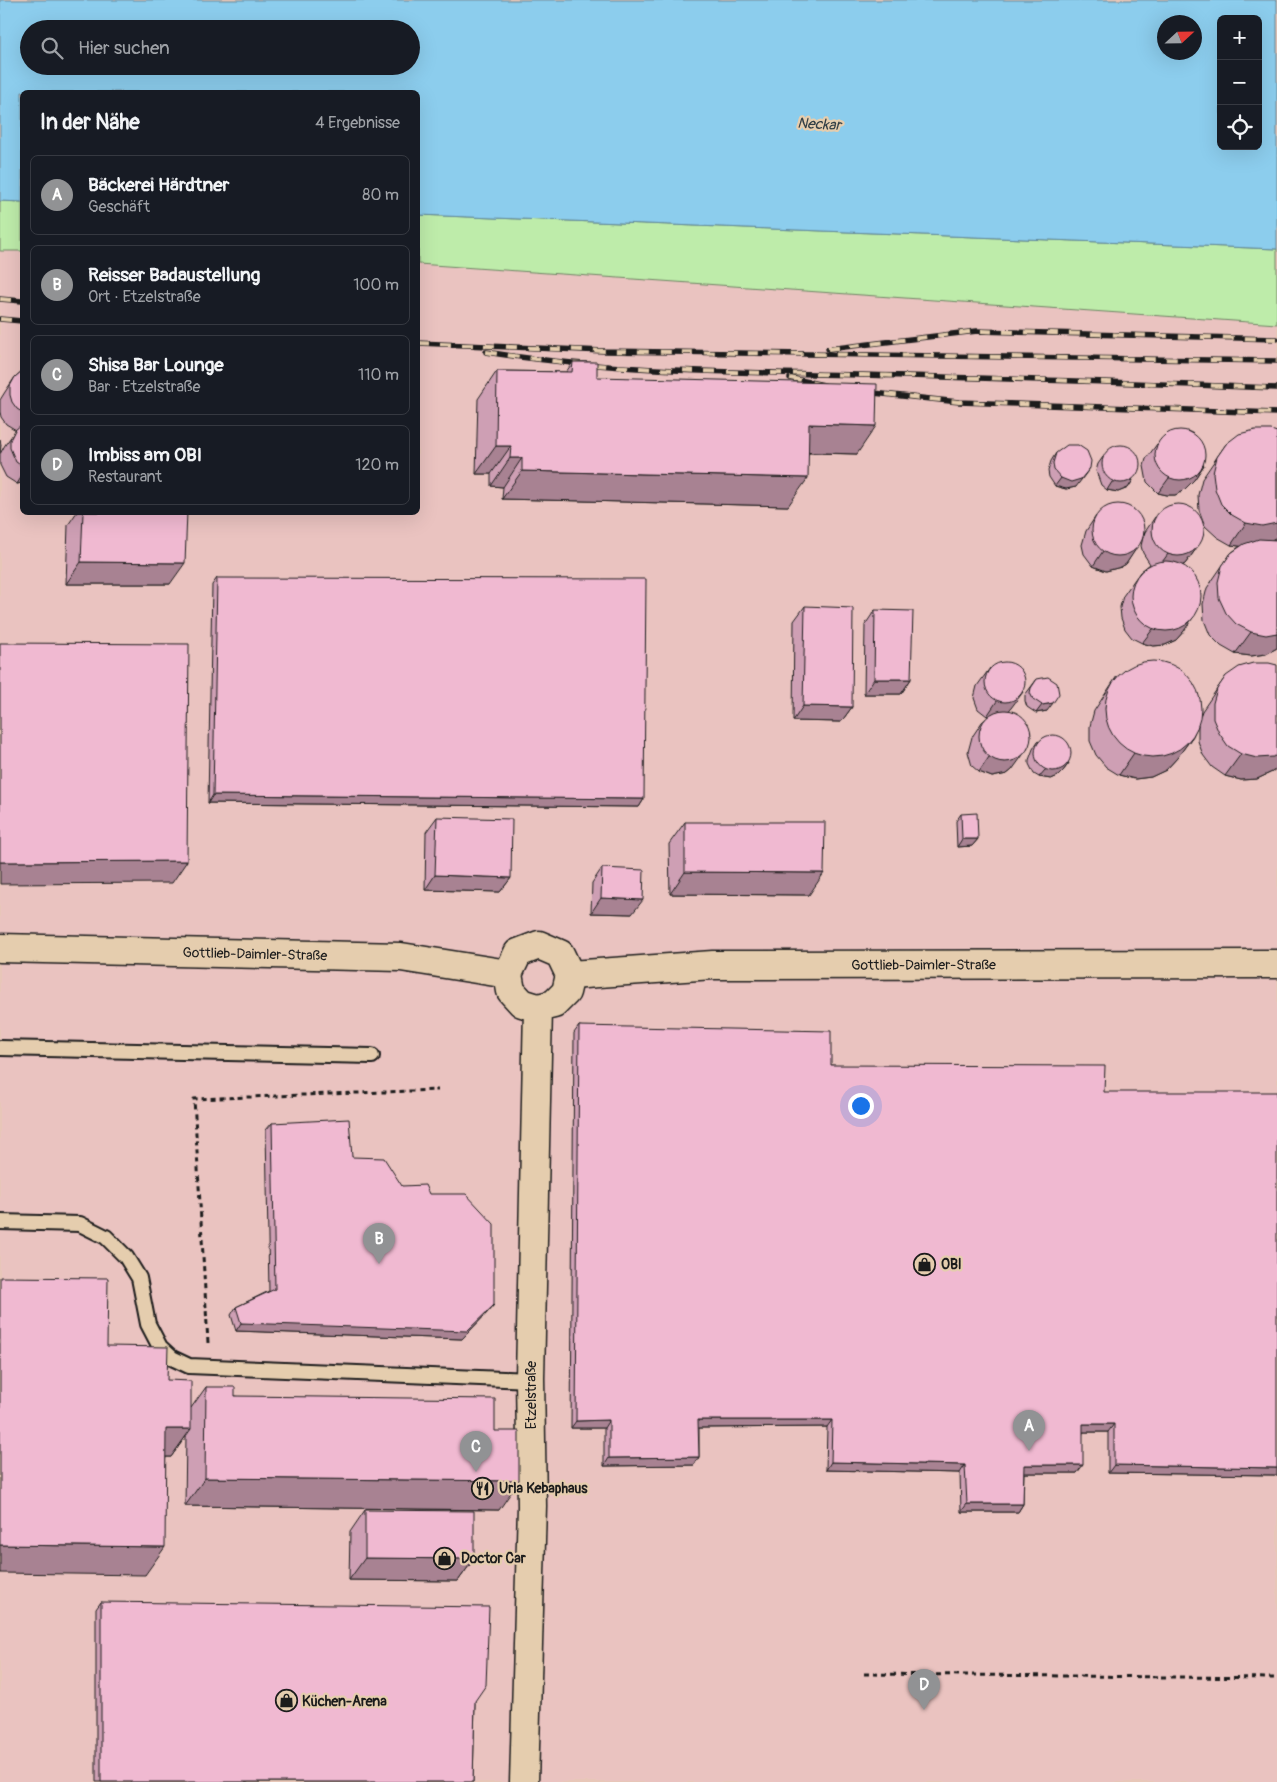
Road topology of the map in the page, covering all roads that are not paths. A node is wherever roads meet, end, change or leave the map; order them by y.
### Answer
1 (0, 948) edge
2 (1277, 964) edge
3 (508, 974) junction
4 (570, 975) junction
5 (538, 1008) junction
6 (0, 1048) edge
7 (372, 1056) dead end
8 (0, 1222) edge
9 (530, 1380) junction
10 (524, 1782) edge

1 - 3 street, Gottlieb-Daimler-Straße
2 - 4 street, Gottlieb-Daimler-Straße
3 - 4 street
3 - 5 street
4 - 5 street
5 - 9 street, Etzelstraße
6 - 7 lane
8 - 9 lane
9 - 10 street, Etzelstraße

